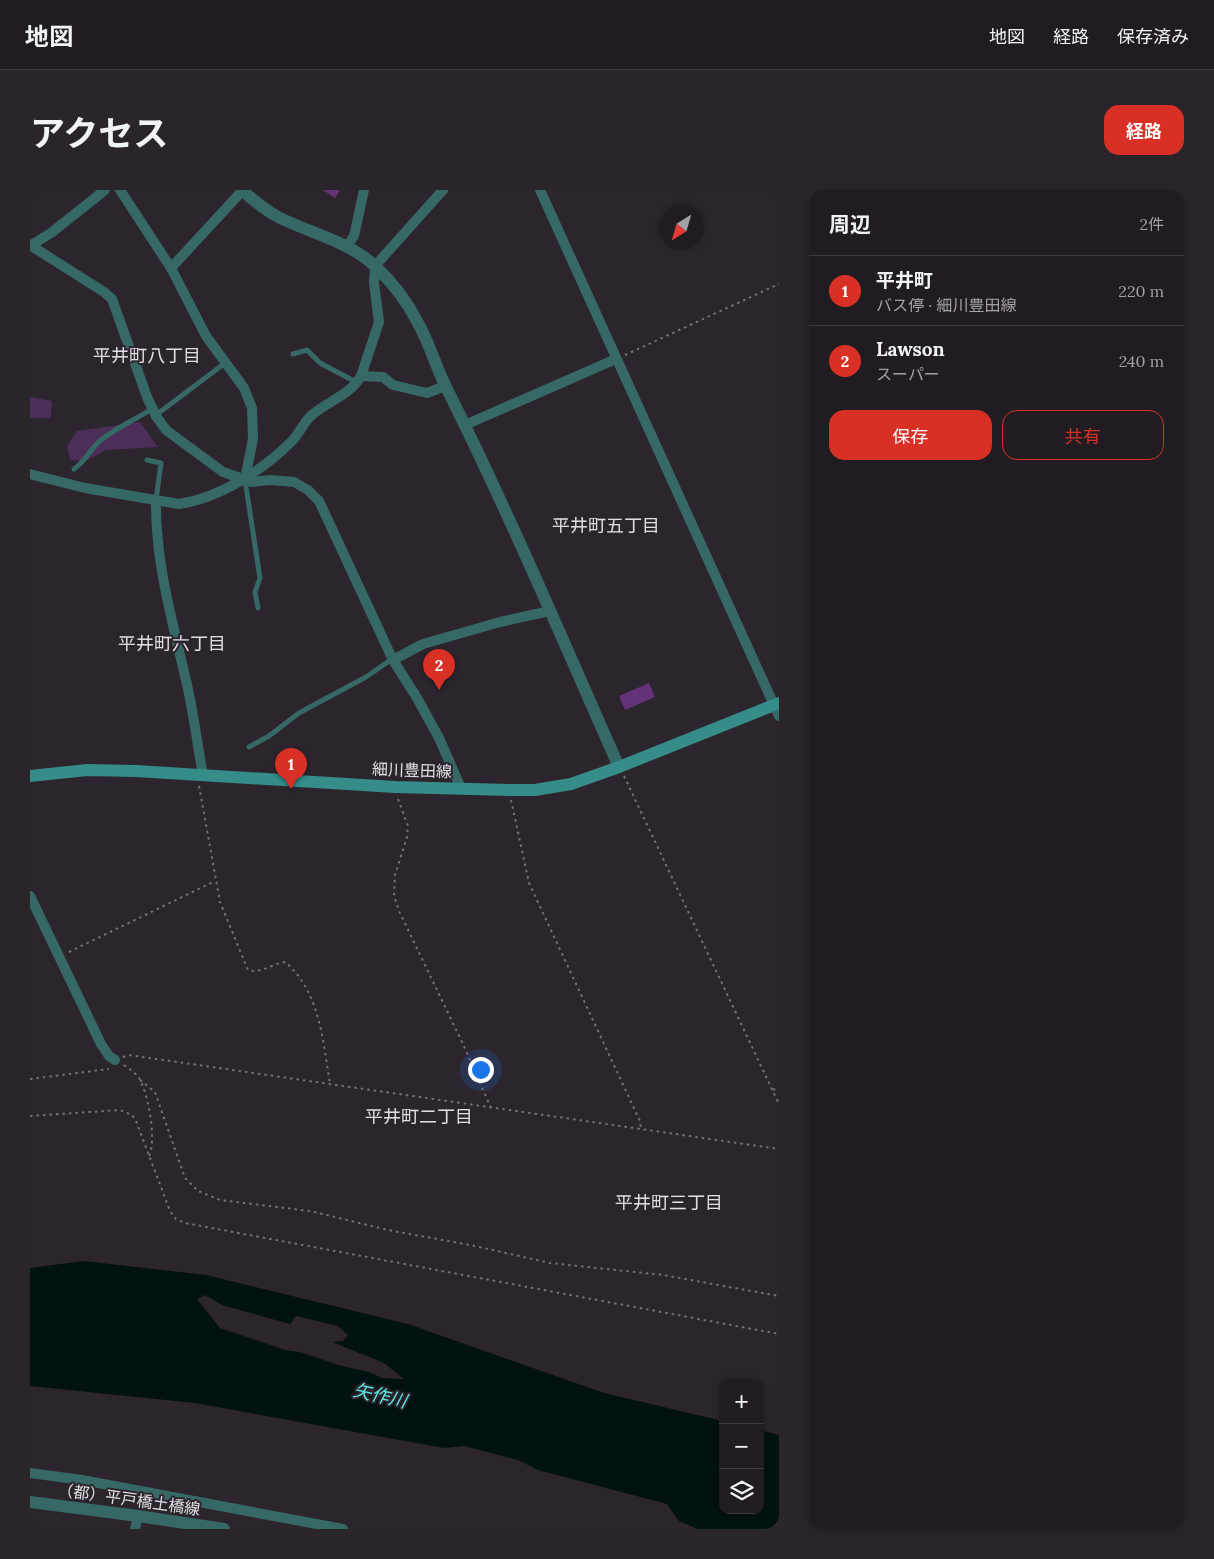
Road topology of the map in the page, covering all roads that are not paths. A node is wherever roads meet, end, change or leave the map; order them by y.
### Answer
1 (105, 190) edge
2 (120, 190) edge
3 (242, 190) edge
4 (364, 190) edge
5 (443, 190) edge
6 (540, 190) edge
7 (30, 245) edge
8 (347, 246) junction
9 (375, 266) junction
10 (171, 268) junction
11 (293, 354) dead end
12 (616, 359) junction
13 (225, 363) junction
14 (359, 379) junction
15 (445, 386) junction
16 (154, 412) junction
17 (465, 425) junction
18 (147, 460) dead end
19 (74, 469) dead end
20 (30, 474) edge
21 (245, 479) junction
22 (156, 500) junction
23 (258, 608) dead end
24 (550, 611) junction
25 (392, 660) junction
26 (777, 708) edge
27 (249, 747) dead end
28 (620, 768) junction
29 (30, 776) edge
30 (200, 776) junction
31 (461, 788) junction
32 (30, 896) edge
33 (115, 1060) road end
34 (30, 1474) edge
35 (30, 1502) edge
36 (138, 1516) junction
37 (136, 1529) edge
38 (224, 1529) edge
39 (343, 1529) edge

1 - 7 street
2 - 10 street
3 - 8 street
3 - 10 street
4 - 8 street
5 - 9 street
6 - 12 street
7 - 16 street
8 - 9 street
9 - 14 street
9 - 15 street
10 - 13 street
11 - 14 lane
12 - 17 street
12 - 26 street
13 - 16 lane
13 - 21 street
14 - 15 street
14 - 21 street
15 - 17 street
16 - 19 lane
16 - 21 street
17 - 24 street
18 - 22 lane
20 - 22 street
21 - 22 street
21 - 23 lane
21 - 25 street
22 - 30 street
24 - 25 street
24 - 28 street
25 - 27 lane
25 - 31 street
26 - 28 main road, 細川豊田線
28 - 31 main road, 細川豊田線
29 - 30 main road, 細川豊田線
30 - 31 main road, 細川豊田線
32 - 33 street
34 - 39 street
35 - 36 street, （都）平戸橋土橋線
36 - 37 street
36 - 38 street, （都）平戸橋土橋線

